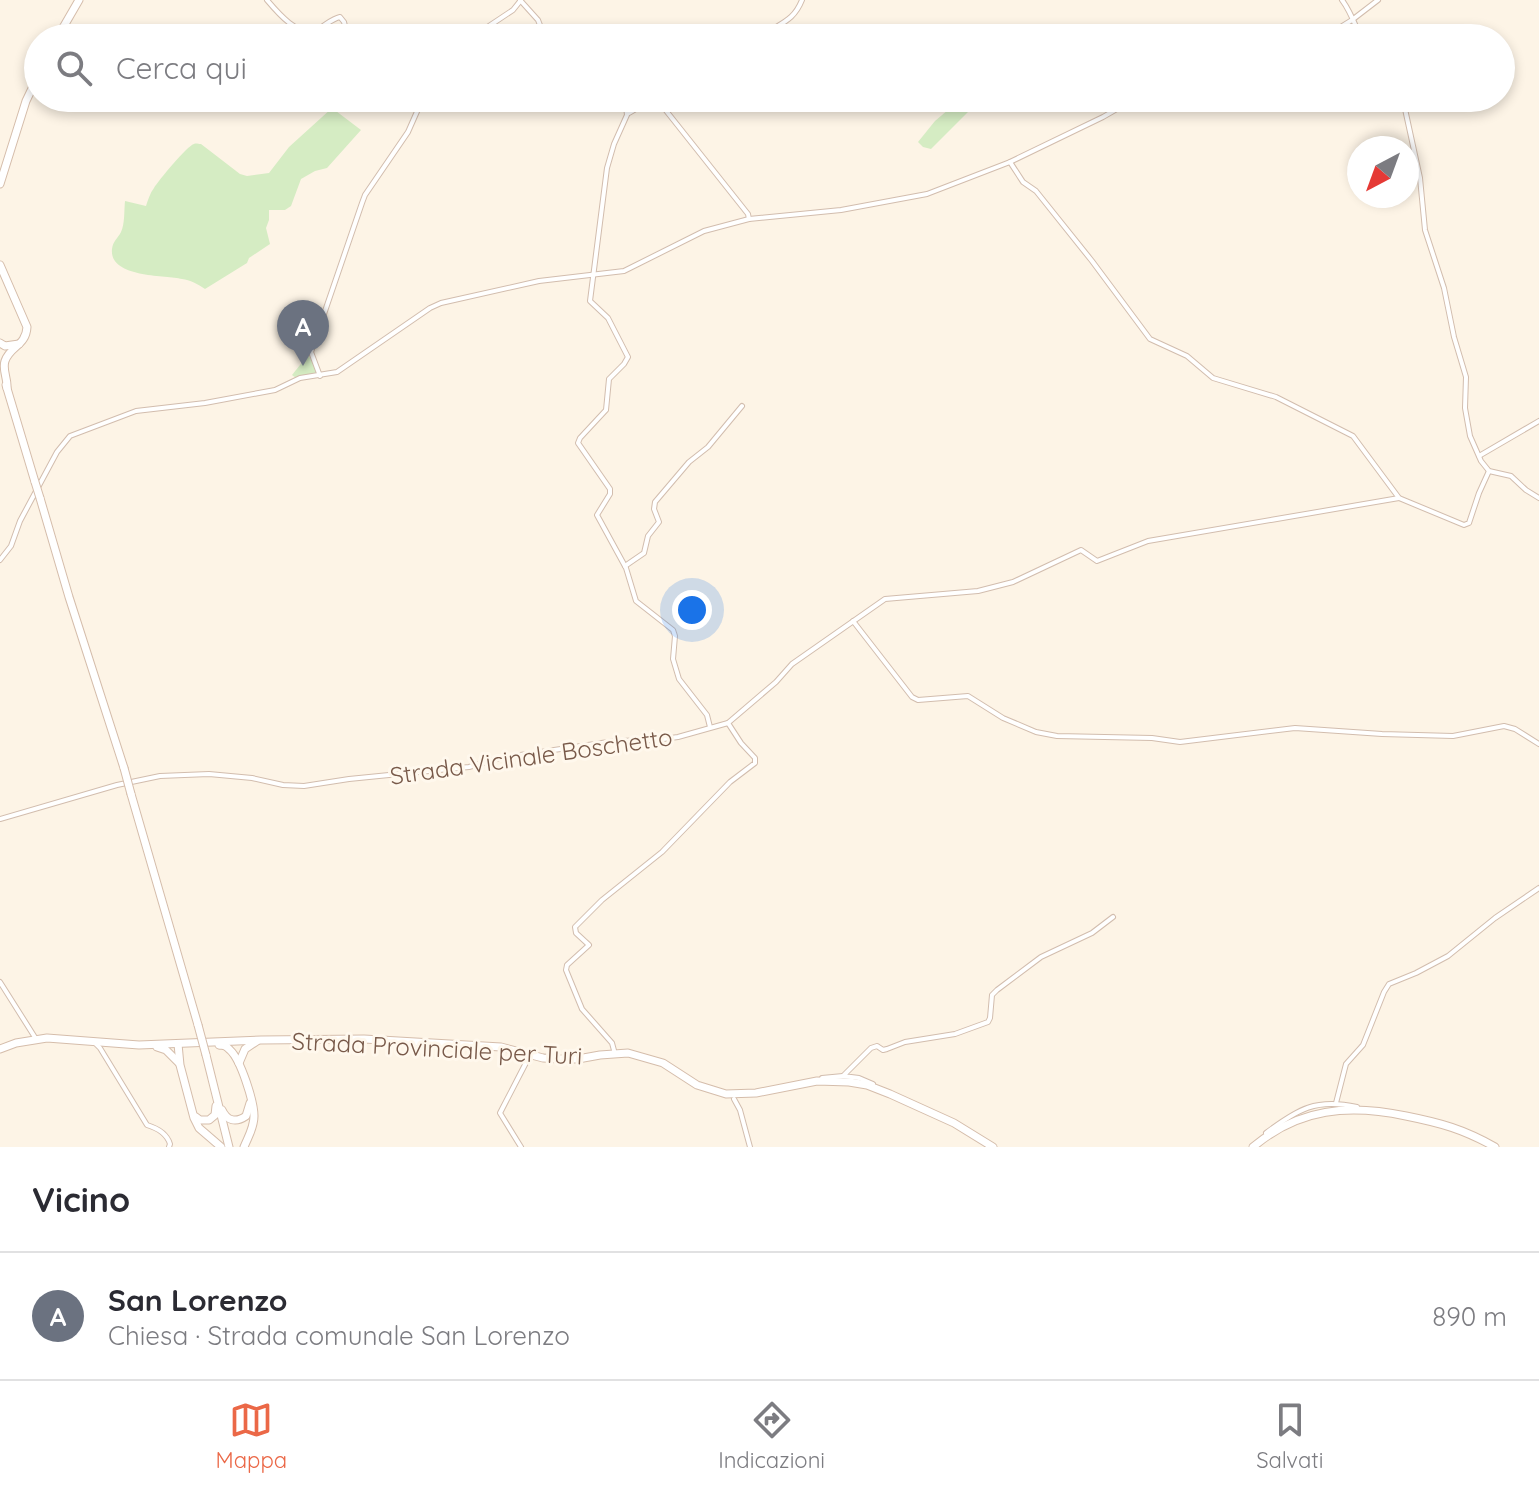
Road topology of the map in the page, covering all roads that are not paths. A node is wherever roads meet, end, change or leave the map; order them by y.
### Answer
1 (79, 0) edge
2 (267, 0) edge
3 (521, 0) edge
4 (802, 0) edge
5 (1342, 0) edge
6 (1378, 0) edge
7 (1352, 20) junction
8 (65, 24) edge
9 (293, 24) edge
10 (325, 24) edge
11 (344, 24) edge
12 (492, 24) edge
13 (540, 24) edge
14 (779, 24) edge
15 (1346, 24) edge
16 (1354, 24) edge
17 (24, 107) edge
18 (417, 112) edge
19 (627, 112) edge
20 (632, 112) edge
21 (666, 112) edge
22 (1112, 112) edge
23 (1406, 112) edge
24 (627, 115) junction
25 (1010, 162) junction
26 (0, 184) edge
27 (749, 219) junction
28 (0, 266) edge
29 (592, 276) junction
30 (0, 343) edge
31 (21, 344) junction
32 (0, 367) edge
33 (320, 376) junction
34 (7, 388) junction
35 (742, 406) dead end
36 (1539, 421) edge
37 (1479, 456) junction
38 (1489, 471) junction
39 (38, 484) junction
40 (1399, 498) junction
41 (1539, 498) edge
42 (0, 560) edge
43 (625, 566) junction
44 (853, 621) junction
45 (728, 723) junction
46 (710, 727) junction
47 (1539, 744) edge
48 (0, 819) edge
49 (1539, 888) edge
50 (1113, 917) dead end
51 (0, 982) edge
52 (36, 1039) junction
53 (261, 1040) junction
54 (236, 1041) junction
55 (95, 1043) junction
56 (198, 1043) junction
57 (178, 1044) junction
58 (139, 1045) junction
59 (0, 1049) edge
60 (530, 1054) junction
61 (615, 1054) junction
62 (238, 1058) junction
63 (178, 1061) junction
64 (843, 1076) junction
65 (817, 1081) junction
66 (214, 1085) junction
67 (880, 1090) junction
68 (734, 1099) dead end
69 (251, 1101) junction
70 (1336, 1103) junction
71 (1363, 1109) junction
72 (193, 1111) junction
73 (1256, 1144) edge
74 (169, 1147) edge
75 (221, 1147) edge
76 (229, 1147) edge
77 (244, 1147) edge
78 (521, 1147) edge
79 (750, 1147) edge
80 (993, 1147) edge
81 (1495, 1147) edge

1 - 8 main road
2 - 9 street
3 - 12 street
3 - 13 street
4 - 14 street
5 - 7 street
6 - 7 street
7 - 15 street
7 - 16 street
10 - 11 street
17 - 26 main road
18 - 33 street
19 - 24 street
20 - 24 street
21 - 27 street
22 - 25 street
23 - 37 street
24 - 29 street
25 - 27 street
25 - 40 street
27 - 29 street
28 - 31 main road
29 - 33 street
29 - 43 street
30 - 31 main road
31 - 34 main road
32 - 34 main road
33 - 39 street
34 - 39 main road
35 - 43 street
36 - 37 street
37 - 38 street
38 - 40 street
38 - 41 street
39 - 42 street
39 - 66 main road, bridge
40 - 44 street, Strada Vicinale Boschetto
43 - 46 street
44 - 45 street, Strada Vicinale Boschetto
44 - 47 street
45 - 46 street, Strada Vicinale Boschetto
45 - 61 street
46 - 48 street, Strada Vicinale Boschetto
49 - 70 street
50 - 64 street
51 - 52 street
52 - 55 main road, Strada Provinciale per Turi
52 - 59 main road, Strada Provinciale per Turi
53 - 54 main road, Strada Provinciale per Turi
53 - 60 main road, Strada Provinciale per Turi
53 - 62 main road
54 - 56 main road, Strada Provinciale per Turi
54 - 62 main road
55 - 58 main road, Strada Provinciale per Turi
55 - 74 street
56 - 57 main road, Strada Provinciale per Turi
56 - 62 main road
56 - 63 main road
57 - 58 main road, Strada Provinciale per Turi
57 - 63 main road
58 - 63 main road
60 - 61 main road, Strada Provinciale per Turi
60 - 78 street
61 - 65 main road, Strada Provinciale per Turi
62 - 69 main road
63 - 72 main road
64 - 65 street
64 - 67 street
65 - 67 main road, Strada Provinciale per Turi
66 - 69 main road
66 - 72 main road
66 - 76 main road
67 - 80 main road, Strada Provinciale per Turi
68 - 79 street
69 - 77 main road
70 - 71 street
70 - 73 street
71 - 73 main road
71 - 81 main road
72 - 75 main road

